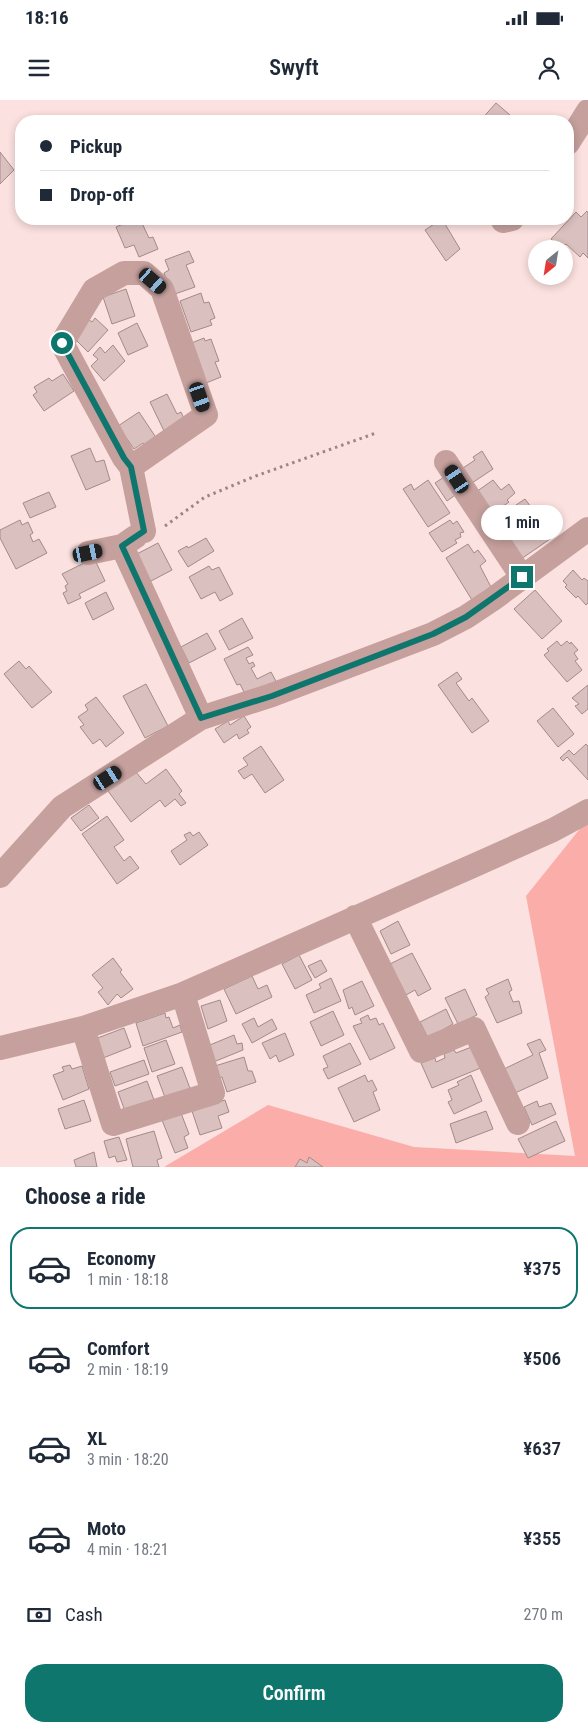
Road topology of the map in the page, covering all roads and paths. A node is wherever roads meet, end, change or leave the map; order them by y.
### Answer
1 (588, 111) edge
2 (574, 133) edge
3 (376, 433) dead end
4 (446, 462) dead end
5 (131, 467) junction
6 (588, 529) edge
7 (150, 530) junction
8 (122, 546) junction
9 (88, 553) dead end
10 (522, 577) junction
11 (201, 718) junction
12 (588, 811) edge
13 (0, 876) edge
14 (355, 917) junction
15 (183, 994) junction
16 (83, 1028) junction
17 (0, 1048) edge
18 (518, 1123) dead end

1 - 2 street
3 - 7 path
4 - 10 street
5 - 5 street
5 - 7 street
6 - 10 street
7 - 8 street
8 - 9 street
8 - 11 street
10 - 11 street
11 - 13 street
12 - 14 street
14 - 15 street
14 - 18 street
15 - 16 street
15 - 16 street
16 - 17 street

